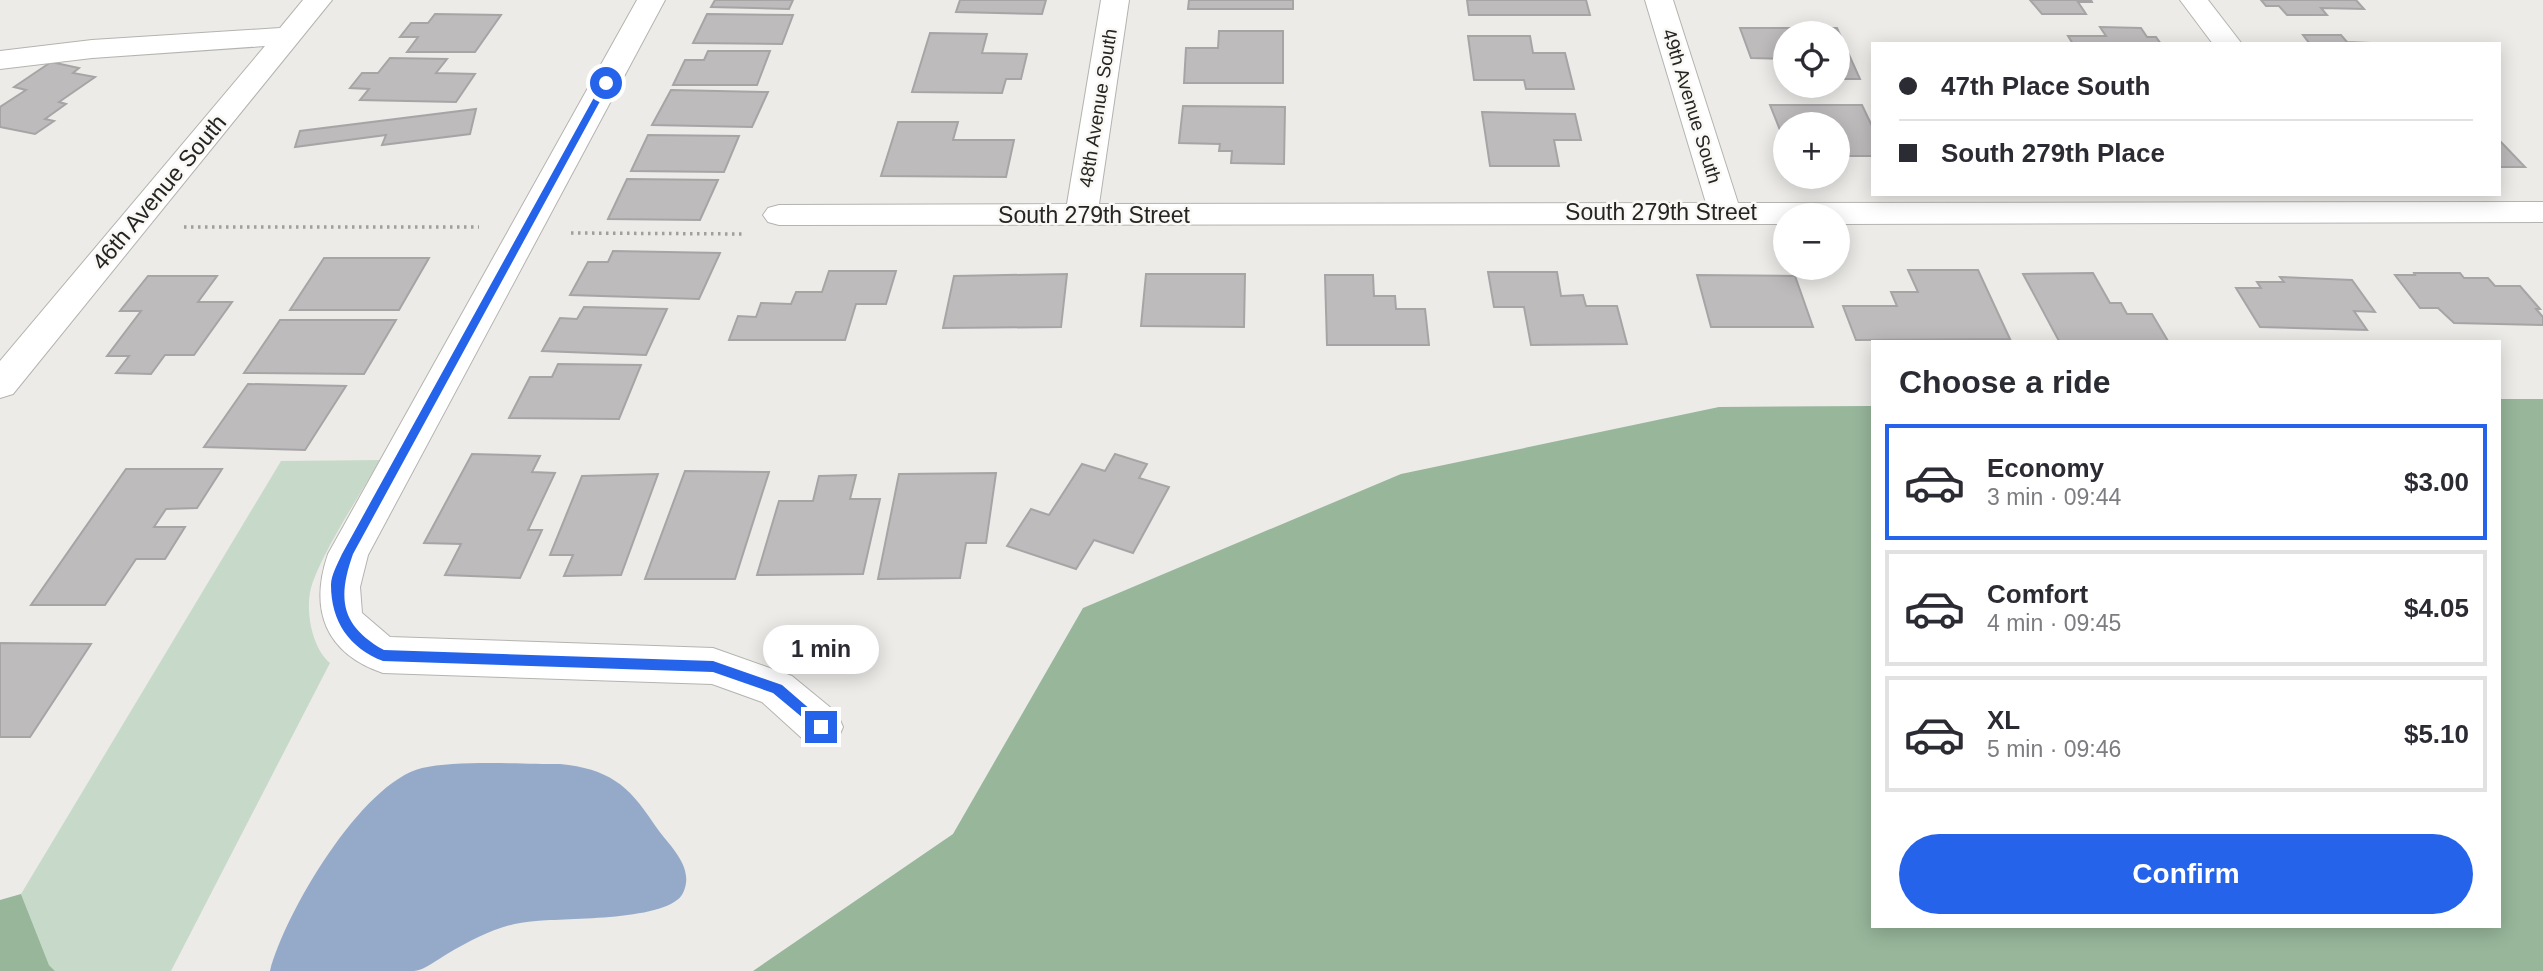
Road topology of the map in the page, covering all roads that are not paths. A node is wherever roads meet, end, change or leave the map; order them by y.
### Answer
1 (318, 0) edge
2 (651, 0) edge
3 (1115, 0) edge
4 (1659, 0) edge
5 (2194, 0) edge
6 (288, 36) junction
7 (2226, 42) edge
8 (0, 60) edge
9 (2351, 203) edge
10 (1725, 212) junction
11 (2543, 212) edge
12 (779, 215) road end
13 (1080, 215) junction
14 (0, 385) edge
15 (821, 727) dead end

1 - 6 street, 46th Avenue South
2 - 15 street
3 - 13 street, 48th Avenue South
4 - 10 street, 49th Avenue South
5 - 7 street
6 - 8 street
6 - 14 street, 46th Avenue South
9 - 10 street, South 279th Street
9 - 11 street, South 279th Street
10 - 13 street, South 279th Street
12 - 13 street, South 279th Street

